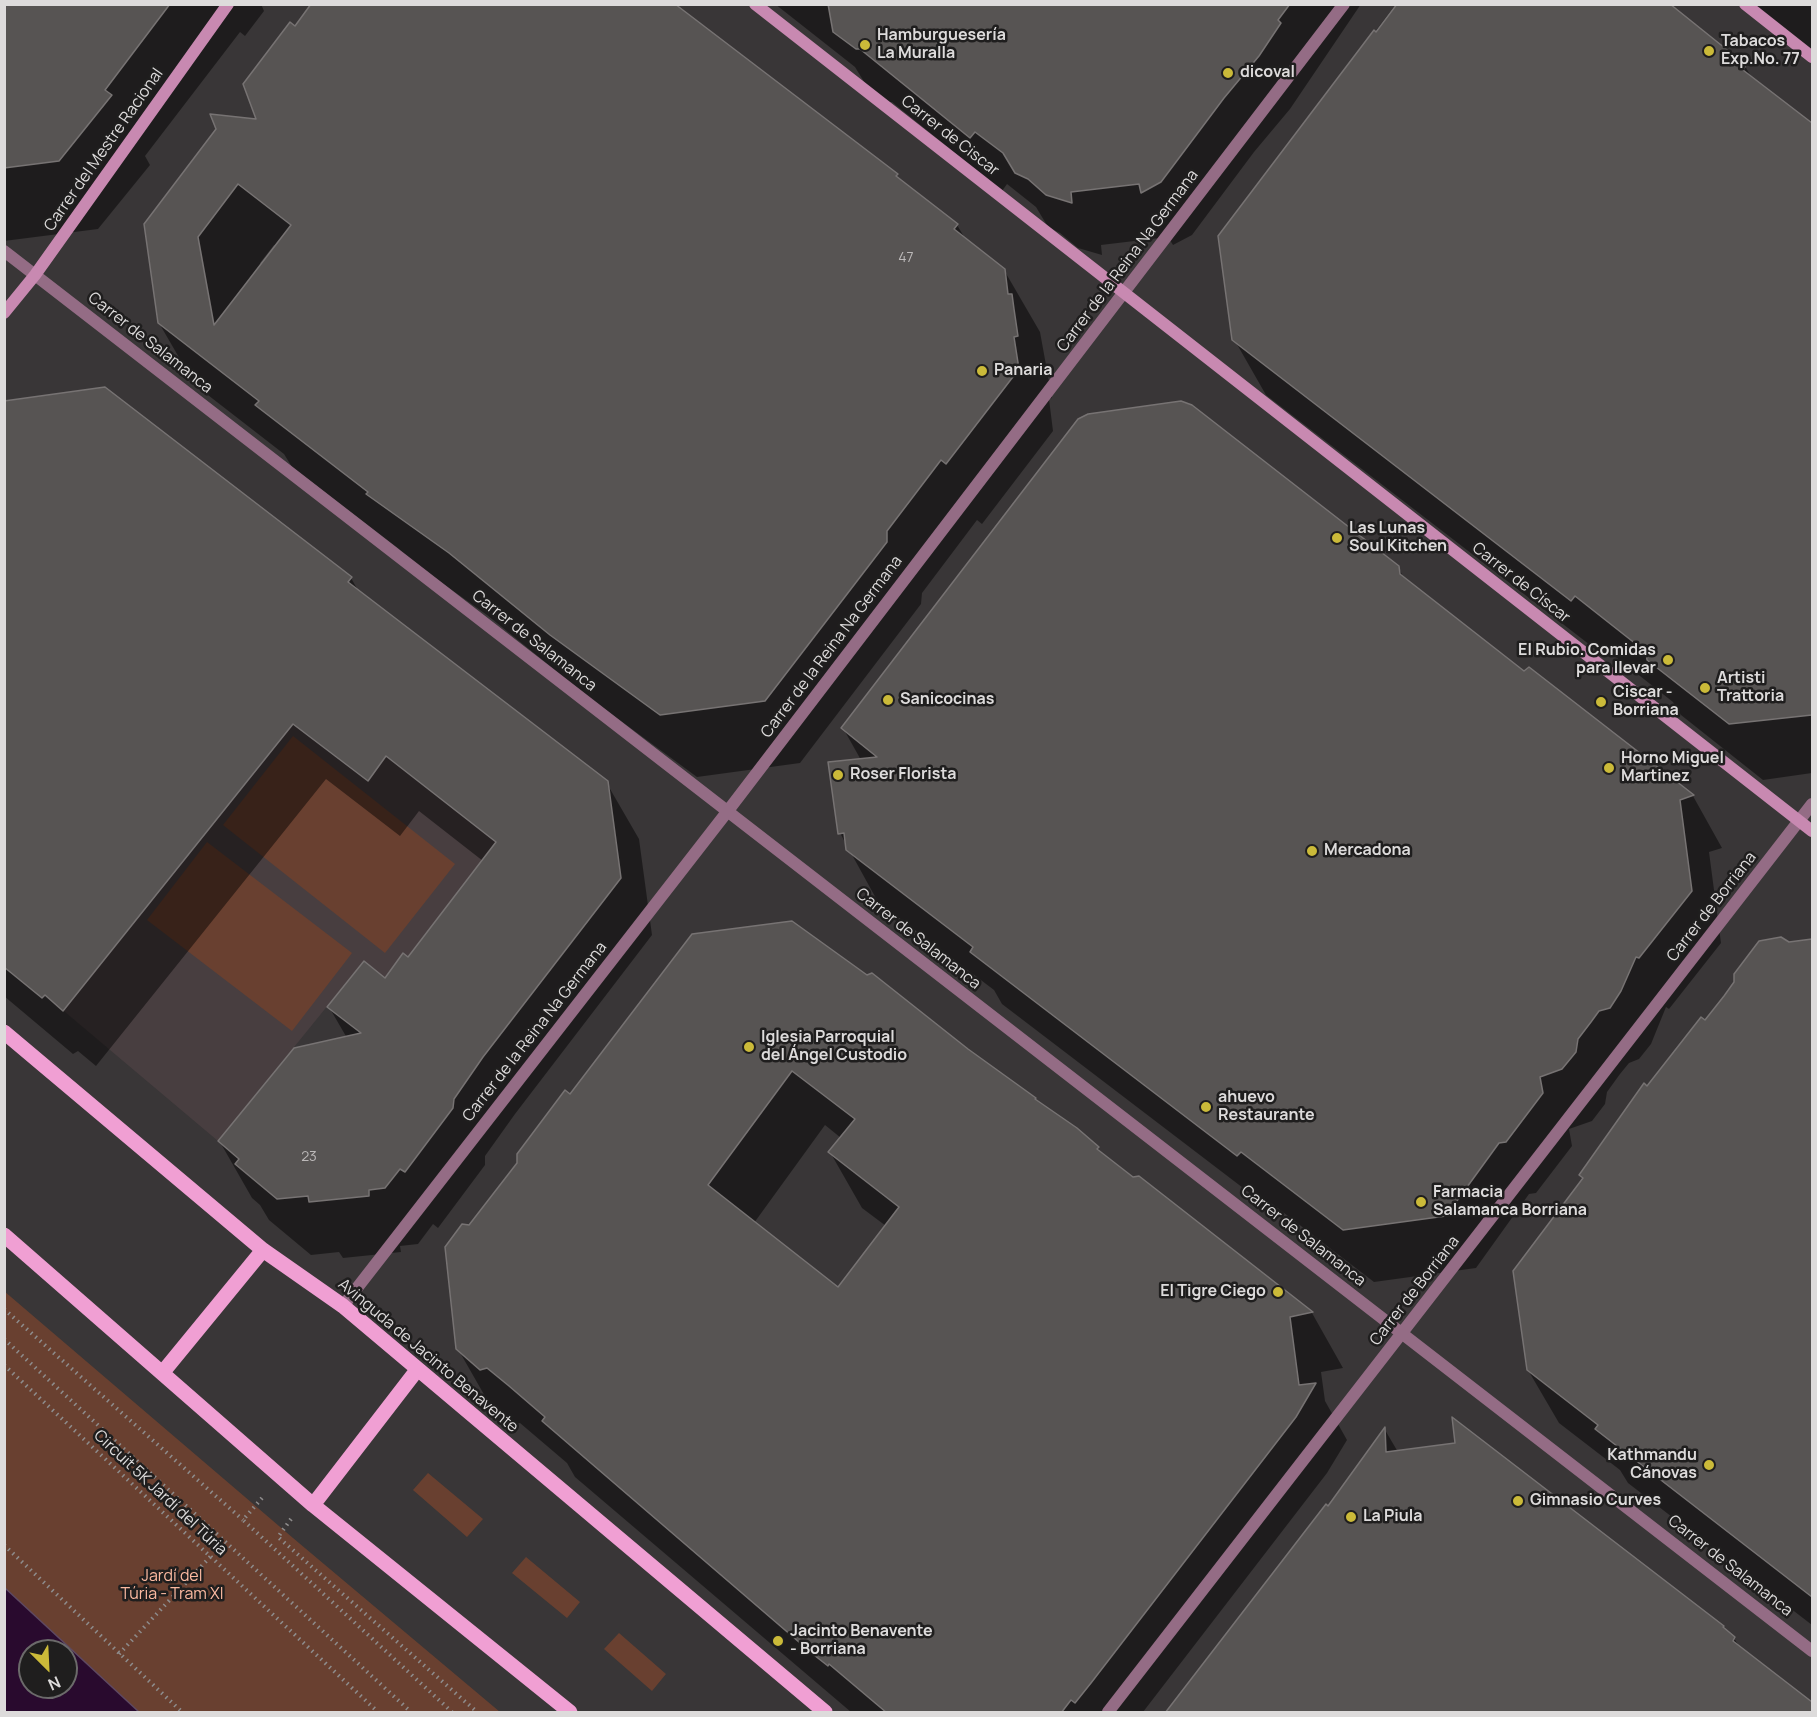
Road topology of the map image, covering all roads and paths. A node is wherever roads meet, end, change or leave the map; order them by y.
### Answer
1 (228, 4) edge
2 (756, 4) edge
3 (1344, 4) edge
4 (1745, 4) edge
5 (1812, 57) edge
6 (4, 251) edge
7 (35, 275) junction
8 (1124, 293) junction
9 (4, 314) edge
10 (1812, 804) edge
11 (727, 812) junction
12 (1800, 821) junction
13 (1812, 831) edge
14 (4, 1032) edge
15 (4, 1235) edge
16 (263, 1250) junction
17 (343, 1306) junction
18 (4, 1309) edge
19 (1403, 1334) junction
20 (4, 1339) edge
21 (4, 1365) edge
22 (417, 1370) junction
23 (163, 1372) junction
24 (262, 1498) dead end
25 (313, 1505) junction
26 (243, 1520) junction
27 (4, 1545) edge
28 (211, 1556) junction
29 (1812, 1651) edge
30 (119, 1654) junction
31 (182, 1713) edge
32 (378, 1713) edge
33 (411, 1713) edge
34 (452, 1713) edge
35 (477, 1713) edge
36 (570, 1713) edge
37 (825, 1713) edge
38 (1108, 1713) edge

1 - 7 street, Carrer del Mestre Racional
2 - 8 street, Carrer de Ciscar
3 - 8 street, Carrer de la Reina Na Germana
4 - 5 street
6 - 7 street, Carrer de Salamanca
7 - 9 street, Carrer del Mestre Racional
7 - 11 street, Carrer de Salamanca
8 - 11 street, Carrer de la Reina Na Germana
8 - 12 street, Carrer de Císcar
10 - 12 street, Carrer de Borriana
11 - 17 street, Carrer de la Reina Na Germana
11 - 19 street, Carrer de Salamanca
12 - 13 street, Carrer de Císcar
12 - 19 street, Carrer de Borriana
14 - 16 main road, Avinguda de Jacinto Benavente
15 - 23 main road
16 - 17 main road, Avinguda de Jacinto Benavente
16 - 23 main road
17 - 22 main road, Avinguda de Jacinto Benavente
18 - 26 path
19 - 29 street, Carrer de Salamanca
19 - 38 street, Carrer de Borriana
20 - 33 path
21 - 28 path, Circuit 5K Jardí del Túria
22 - 25 main road
22 - 37 main road, Avinguda de Jacinto Benavente
23 - 25 main road
24 - 26 path
25 - 35 path
25 - 36 main road
26 - 34 path
27 - 30 path
28 - 30 path
28 - 32 path, Circuit 5K Jardí del Túria
30 - 31 path

